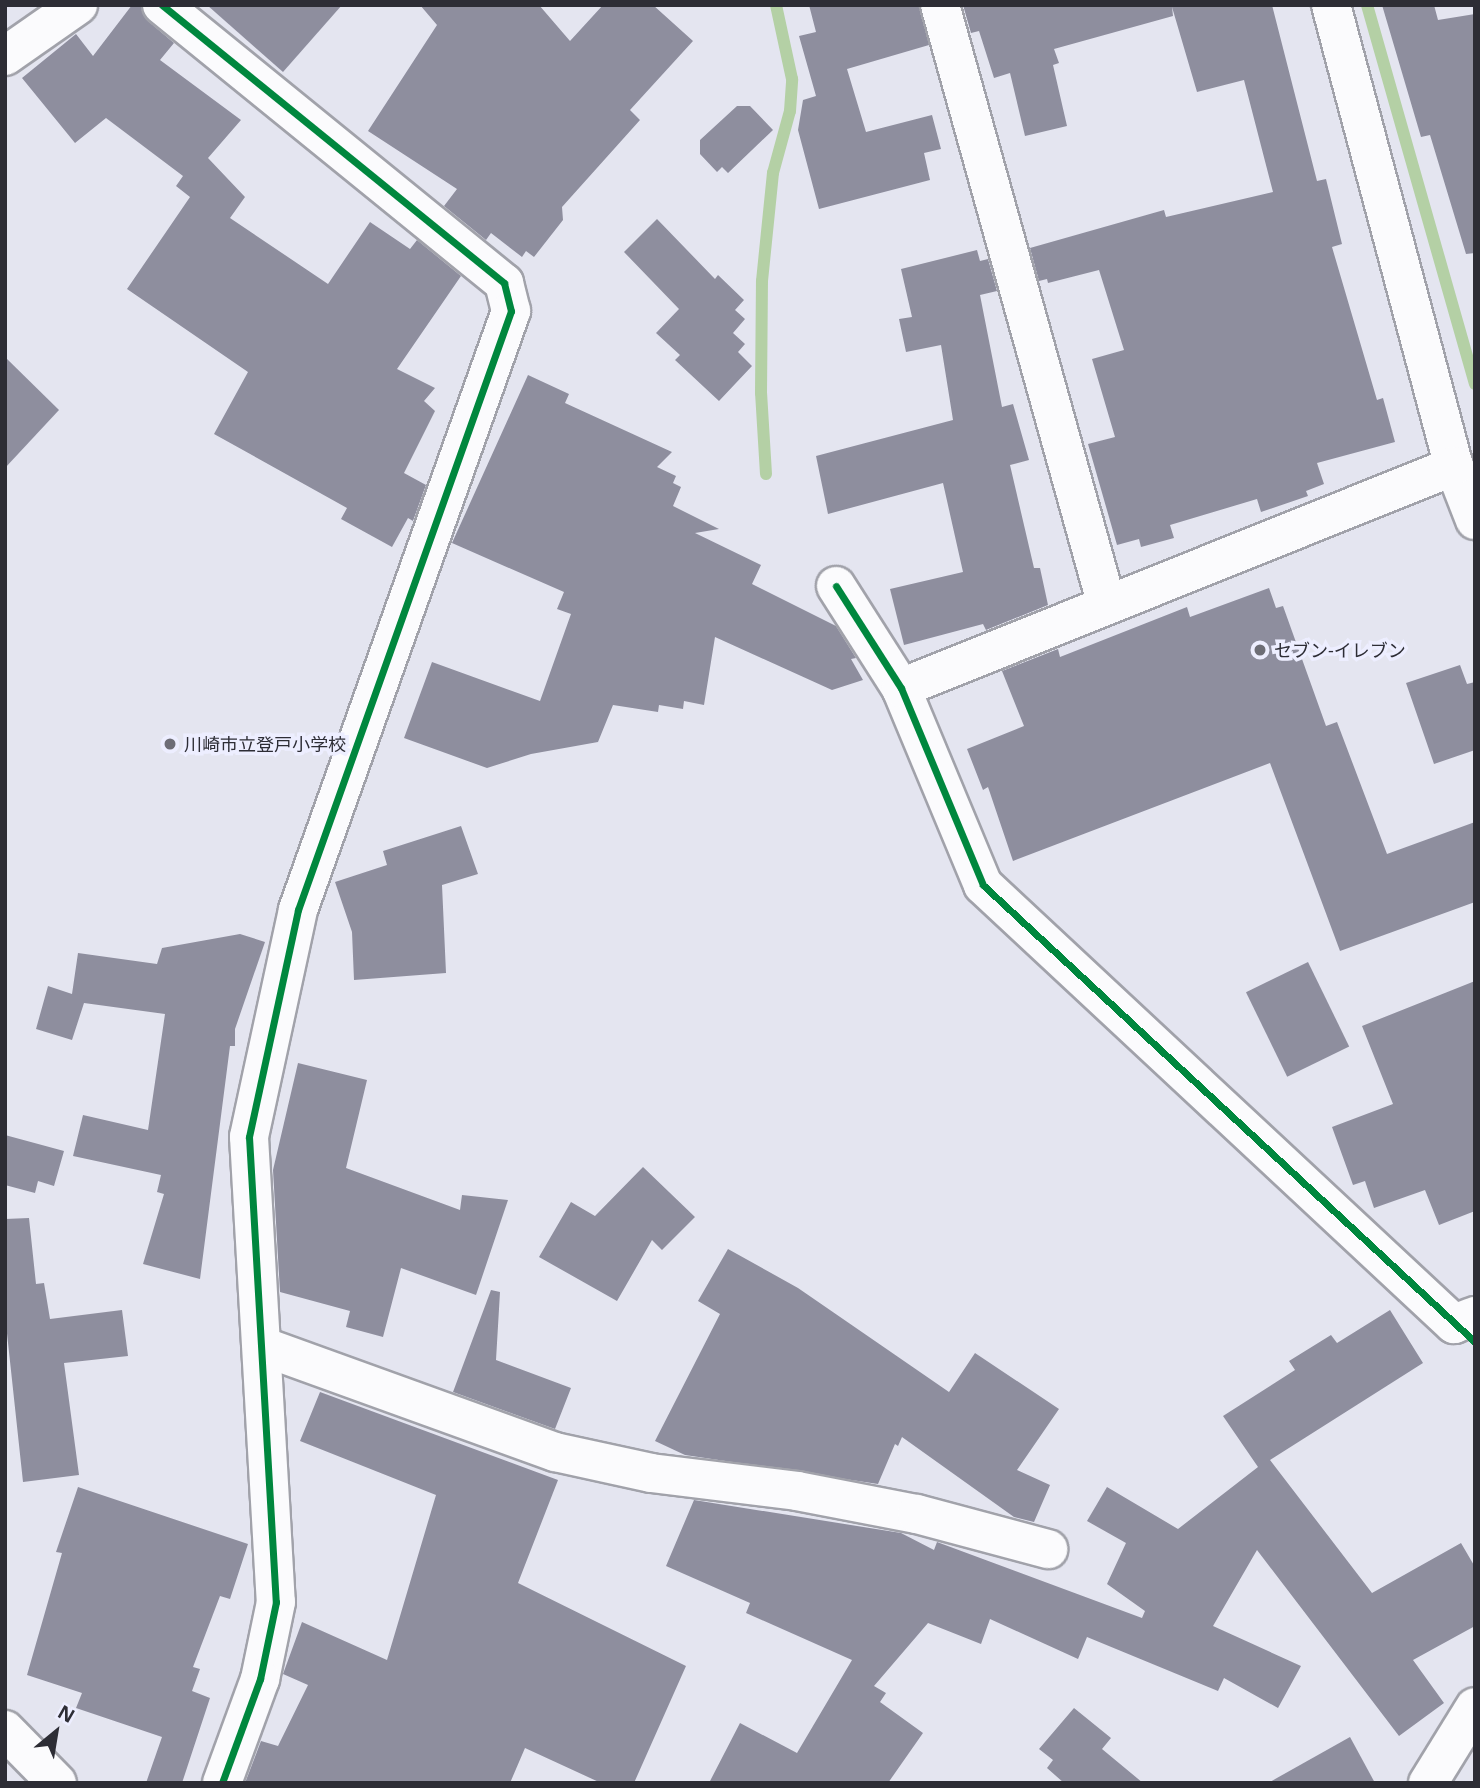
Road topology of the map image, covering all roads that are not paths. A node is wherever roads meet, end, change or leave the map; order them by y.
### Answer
1 (78, 5) edge
2 (162, 5) edge
3 (940, 5) edge
4 (1331, 5) edge
5 (5, 55) edge
6 (1454, 466) junction
7 (1475, 520) edge
8 (836, 586) dead end
9 (1106, 602) junction
10 (901, 688) junction
11 (1475, 1316) edge
12 (262, 1346) junction
13 (1048, 1549) dead end
14 (1475, 1707) edge
15 (5, 1730) edge
16 (57, 1783) edge
17 (222, 1783) edge
18 (1428, 1783) edge

1 - 5 street
2 - 12 street
3 - 9 street
4 - 6 street
6 - 7 street
6 - 9 street
8 - 10 street
9 - 10 street
10 - 11 street
12 - 13 street
12 - 17 street
14 - 18 street
15 - 16 street

